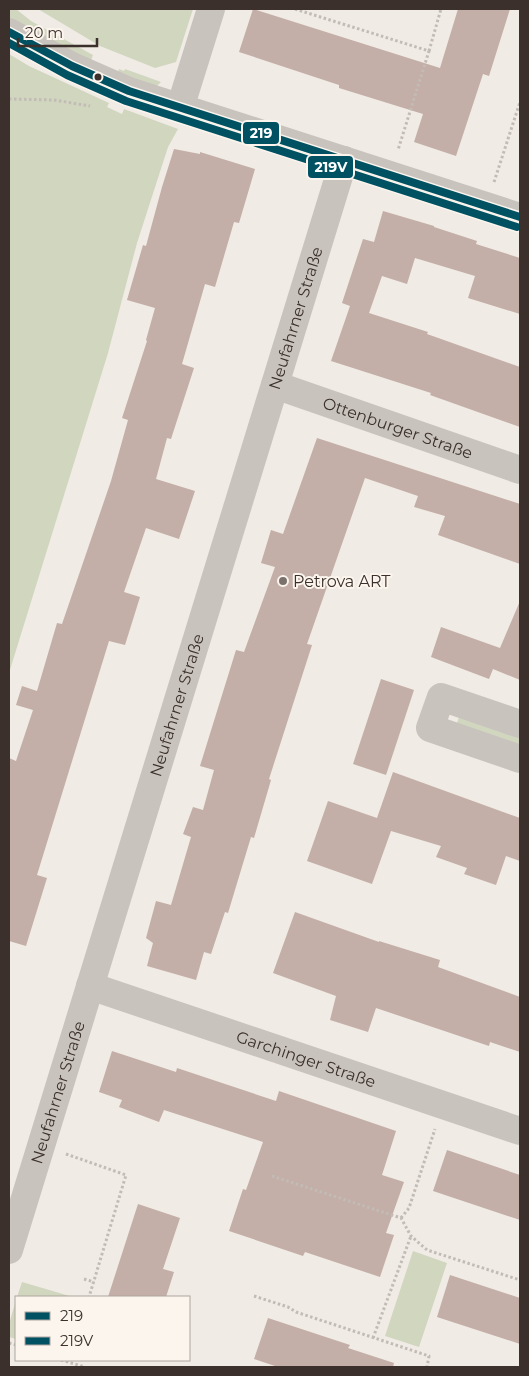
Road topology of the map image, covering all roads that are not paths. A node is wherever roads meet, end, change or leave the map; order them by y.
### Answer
1 (211, 9) edge
2 (9, 32) edge
3 (180, 108) junction
4 (344, 160) junction
5 (520, 217) edge
6 (275, 385) junction
7 (520, 470) edge
8 (520, 724) edge
9 (520, 759) edge
10 (90, 986) junction
11 (520, 1130) edge
12 (9, 1250) edge

1 - 3 street
2 - 3 street
3 - 4 street
4 - 5 street
4 - 6 street, Neufahrner Straße
6 - 7 street, Ottenburger Straße
6 - 10 street, Neufahrner Straße
8 - 9 street
10 - 11 street, Garchinger Straße
10 - 12 street, Neufahrner Straße

